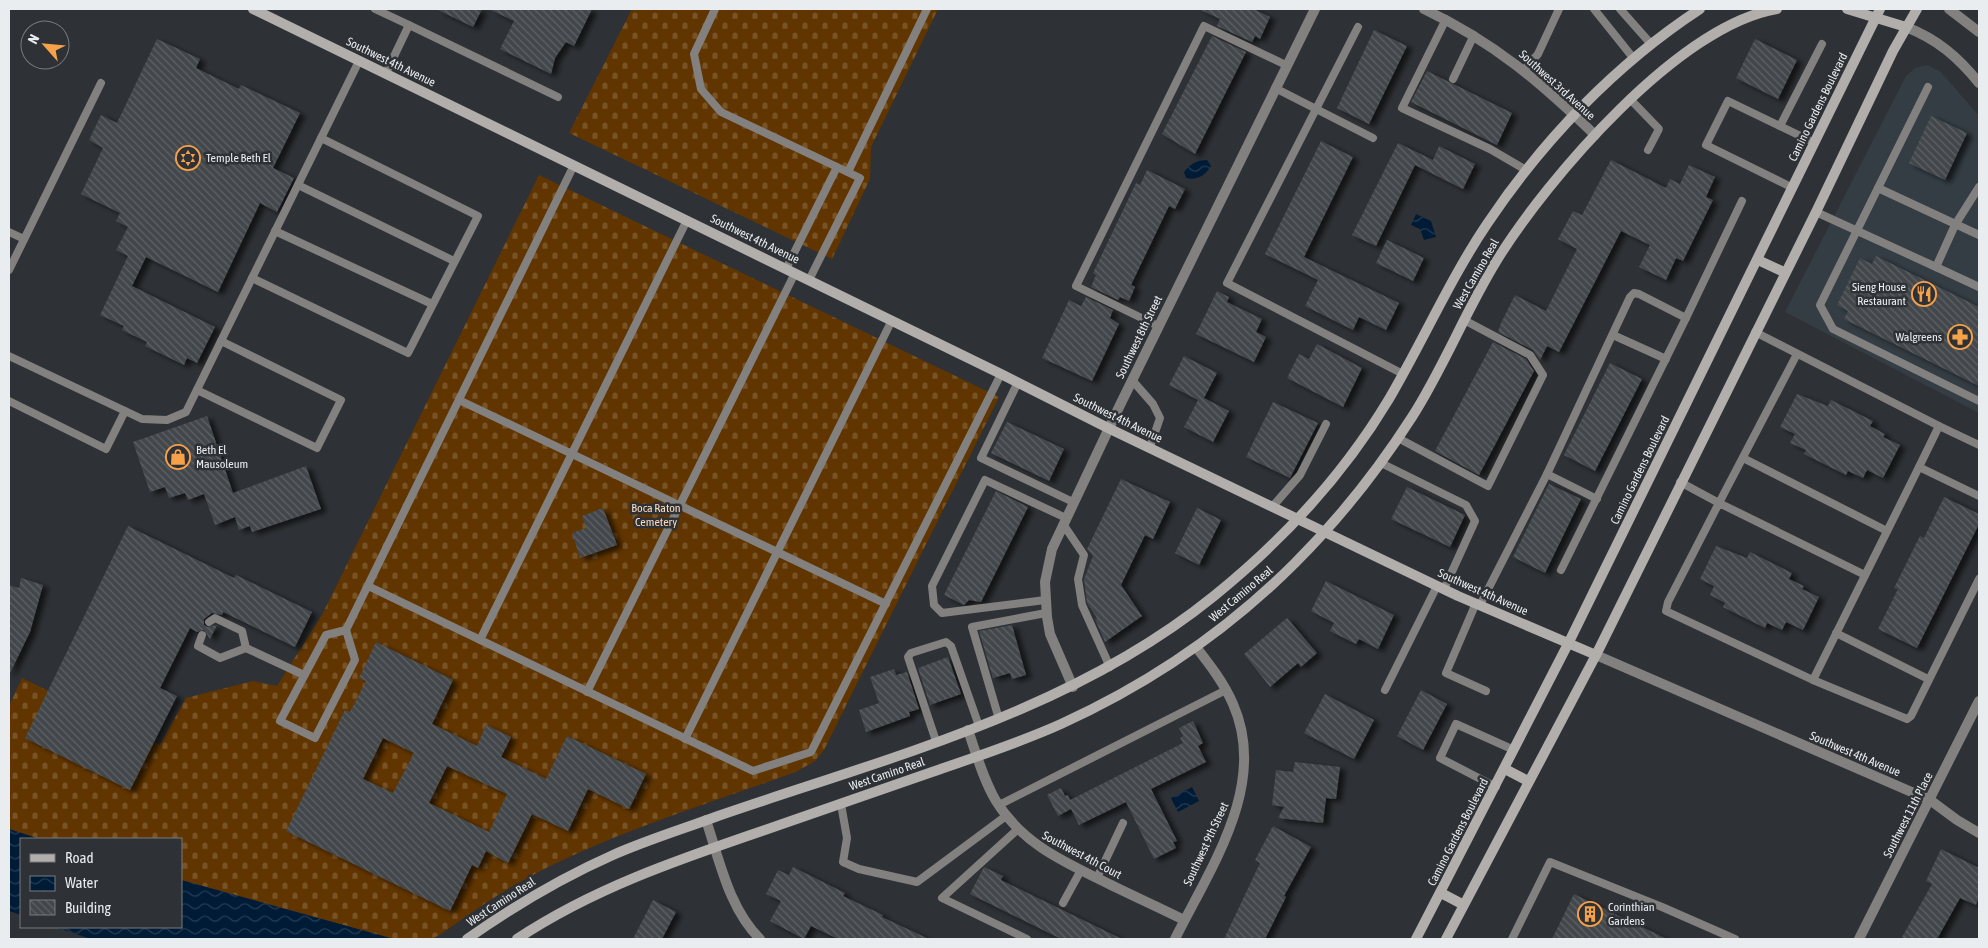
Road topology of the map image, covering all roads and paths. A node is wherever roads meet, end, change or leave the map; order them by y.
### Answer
1 (253, 9) edge
2 (375, 9) edge
3 (715, 9) edge
4 (927, 9) edge
5 (1315, 9) edge
6 (1424, 9) edge
7 (1559, 9) edge
8 (1594, 9) edge
9 (1620, 9) edge
10 (1700, 9) edge
11 (1776, 9) edge
12 (1847, 9) edge
13 (1917, 9) edge
14 (1949, 9) edge
15 (1878, 12) edge
16 (1446, 19) junction
17 (409, 25) junction
18 (1358, 27) dead end
19 (1906, 27) junction
20 (1979, 32) edge
21 (1474, 35) junction
22 (1651, 44) junction
23 (1822, 44) dead end
24 (1634, 59) junction
25 (359, 60) junction
26 (1286, 65) junction
27 (1524, 70) junction
28 (386, 73) junction
29 (1453, 79) dead end
30 (1979, 82) edge
31 (101, 83) dead end
32 (1928, 87) dead end
33 (1275, 88) junction
34 (558, 97) dead end
35 (1631, 100) junction
36 (1316, 109) junction
37 (1574, 115) junction
38 (1780, 126) junction
39 (1595, 135) junction
40 (321, 138) junction
41 (1373, 138) dead end
42 (1815, 143) junction
43 (1648, 150) dead end
44 (574, 165) junction
45 (837, 167) junction
46 (1526, 170) junction
47 (848, 172) junction
48 (298, 184) junction
49 (1979, 187) edge
50 (1793, 188) junction
51 (1878, 188) junction
52 (1742, 201) dead end
53 (1816, 212) junction
54 (686, 220) junction
55 (1955, 225) junction
56 (275, 231) junction
57 (1857, 231) junction
58 (9, 232) edge
59 (1979, 235) edge
60 (24, 240) junction
61 (1758, 260) junction
62 (454, 261) junction
63 (1936, 267) junction
64 (9, 270) edge
65 (790, 271) junction
66 (1784, 272) junction
67 (252, 278) junction
68 (809, 280) junction
69 (1979, 287) edge
70 (432, 304) junction
71 (1686, 318) junction
72 (892, 320) junction
73 (1464, 320) junction
74 (1158, 326) junction
75 (1755, 332) junction
76 (1613, 335) junction
77 (221, 341) junction
78 (1797, 354) junction
79 (9, 356) edge
80 (1666, 359) junction
81 (1001, 374) junction
82 (1403, 374) junction
83 (1132, 380) junction
84 (1018, 382) junction
85 (197, 390) junction
86 (459, 400) junction
87 (9, 401) edge
88 (1979, 401) edge
89 (125, 411) junction
90 (1326, 424) dead end
91 (1939, 426) junction
92 (1108, 428) junction
93 (1398, 438) junction
94 (1979, 445) edge
95 (1150, 447) junction
96 (571, 454) junction
97 (1743, 458) junction
98 (1381, 463) junction
99 (1919, 467) junction
100 (1547, 474) junction
101 (1680, 482) junction
102 (1979, 496) edge
103 (1597, 499) junction
104 (1073, 502) junction
105 (1719, 503) junction
106 (679, 506) junction
107 (1274, 506) junction
108 (1298, 518) junction
109 (1064, 521) junction
110 (1326, 531) junction
111 (1887, 531) junction
112 (777, 552) junction
113 (1561, 570) dead end
114 (1865, 575) junction
115 (1979, 579) edge
116 (368, 586) junction
117 (1440, 587) junction
118 (1044, 600) junction
119 (886, 604) junction
120 (1478, 604) junction
121 (1046, 614) junction
122 (209, 622) dead end
123 (346, 630) junction
124 (1836, 633) junction
125 (202, 635) dead end
126 (480, 640) junction
127 (1569, 642) junction
128 (1196, 647) junction
129 (246, 648) junction
130 (1596, 655) junction
131 (1110, 667) junction
132 (304, 675) junction
133 (1928, 679) junction
134 (1813, 680) junction
135 (1073, 687) junction
136 (1226, 690) junction
137 (1385, 690) dead end
138 (1486, 691) dead end
139 (587, 692) junction
140 (1979, 701) edge
141 (999, 719) junction
142 (979, 726) junction
143 (968, 730) junction
144 (685, 739) junction
145 (936, 741) junction
146 (1514, 750) junction
147 (978, 757) junction
148 (1505, 769) junction
149 (1528, 781) junction
150 (1496, 787) junction
151 (1930, 800) junction
152 (841, 804) junction
153 (999, 805) junction
154 (1006, 816) junction
155 (706, 820) junction
156 (1123, 823) dead end
157 (1018, 829) junction
158 (1979, 833) edge
159 (715, 847) junction
160 (1081, 870) junction
161 (1097, 878) junction
162 (1441, 893) junction
163 (1064, 903) dead end
164 (1462, 904) junction
165 (1184, 920) junction
166 (467, 939) edge
167 (517, 939) edge
168 (760, 939) edge
169 (1027, 939) edge
170 (1175, 939) edge
171 (1416, 939) edge
172 (1446, 939) edge
173 (1512, 939) edge
174 (1735, 939) edge
175 (1859, 939) edge

1 - 25 street, Southwest 4th Avenue
2 - 17 lane
3 - 45 lane
4 - 47 lane
5 - 26 street, Southwest 8th Street
6 - 16 street, Southwest 3rd Avenue
7 - 27 lane
8 - 24 lane
9 - 22 lane
10 - 22 street, West Camino Real
11 - 35 street, West Camino Real
12 - 15 street
13 - 19 street
14 - 20 street
15 - 19 street
15 - 42 street, Camino Gardens Boulevard
16 - 21 street, Southwest 3rd Avenue
16 - 46 lane
17 - 28 lane
17 - 34 lane
18 - 36 lane
19 - 30 street
19 - 53 street
21 - 27 street, Southwest 3rd Avenue
21 - 29 lane
22 - 24 street, West Camino Real
23 - 38 lane
24 - 37 street, West Camino Real
25 - 28 street, Southwest 4th Avenue
25 - 40 lane
26 - 33 street, Southwest 8th Street
26 - 74 lane
27 - 37 street, Southwest 3rd Avenue
28 - 44 street, Southwest 4th Avenue
31 - 60 lane
32 - 51 lane
33 - 36 lane
33 - 74 street, Southwest 8th Street
35 - 39 street, West Camino Real
35 - 43 lane
36 - 41 lane
36 - 82 lane
37 - 39 street, Southwest 3rd Avenue
37 - 46 street, West Camino Real
38 - 42 lane
38 - 50 lane
39 - 73 street, West Camino Real
40 - 48 lane
40 - 62 lane
42 - 50 street, Camino Gardens Boulevard
44 - 54 street, Southwest 4th Avenue
44 - 86 lane
45 - 47 lane
45 - 65 lane
46 - 82 street, West Camino Real
47 - 68 lane
48 - 56 lane
48 - 62 lane
49 - 55 lane
50 - 61 street, Camino Gardens Boulevard
51 - 55 lane
51 - 57 lane
52 - 71 lane
53 - 57 lane
53 - 66 street
54 - 65 street, Southwest 4th Avenue
54 - 96 lane
55 - 59 lane
55 - 63 lane
56 - 67 lane
56 - 70 lane
57 - 63 lane
57 - 88 lane
58 - 60 lane
60 - 64 lane
61 - 66 street
61 - 127 street, Camino Gardens Boulevard
62 - 70 lane
63 - 69 lane
65 - 68 street, Southwest 4th Avenue
65 - 106 lane
66 - 75 street
67 - 70 lane
67 - 77 lane
68 - 72 street, Southwest 4th Avenue
71 - 76 lane
71 - 80 lane
72 - 81 street, Southwest 4th Avenue
72 - 112 lane
73 - 93 street, West Camino Real
73 - 93 lane
74 - 83 street, Southwest 8th Street
75 - 78 lane
75 - 101 street
76 - 80 lane
76 - 100 lane
77 - 85 lane
77 - 85 lane
78 - 91 lane
78 - 97 lane
79 - 89 lane
80 - 103 lane
81 - 84 street, Southwest 4th Avenue
81 - 119 lane
82 - 108 street, West Camino Real
83 - 92 street, Southwest 8th Street
83 - 95 lane
84 - 92 street, Southwest 4th Avenue
84 - 104 lane
85 - 89 lane
86 - 96 lane
86 - 116 lane
87 - 89 lane
90 - 107 lane
91 - 94 lane
91 - 99 lane
92 - 95 street, Southwest 4th Avenue
92 - 104 street, Southwest 8th Street
93 - 98 street, West Camino Real
95 - 107 street, Southwest 4th Avenue
96 - 106 lane
96 - 126 lane
97 - 105 lane
97 - 111 lane
98 - 110 street, West Camino Real
98 - 117 lane
99 - 102 lane
99 - 111 lane
100 - 103 lane
100 - 120 lane
101 - 105 lane
101 - 130 street
103 - 113 lane
104 - 109 street, Southwest 8th Street
105 - 114 lane
105 - 134 lane
106 - 112 lane
106 - 139 lane
107 - 108 street, Southwest 4th Avenue
108 - 110 street, Southwest 4th Avenue
108 - 131 street, West Camino Real
109 - 118 street, Southwest 8th Street
109 - 118 lane
109 - 131 lane
110 - 117 street, Southwest 4th Avenue
110 - 128 street, West Camino Real
111 - 114 lane
112 - 119 lane
112 - 144 lane
114 - 124 lane
115 - 133 lane
116 - 123 lane
116 - 126 lane
117 - 120 street, Southwest 4th Avenue
117 - 137 lane
118 - 121 street, Southwest 8th Street
119 - 144 lane
120 - 127 street, Southwest 4th Avenue
120 - 138 lane
121 - 135 street, Southwest 8th Street
121 - 141 lane
122 - 129 lane
123 - 132 lane
123 - 132 lane
124 - 133 lane
124 - 134 lane
125 - 129 lane
126 - 139 lane
127 - 130 street, Southwest 4th Avenue
127 - 146 street, Camino Gardens Boulevard
128 - 136 street, Southwest 9th Street
128 - 147 street, West Camino Real
129 - 132 lane
130 - 149 street
130 - 151 street, Southwest 4th Avenue
131 - 135 street, West Camino Real
133 - 134 lane
135 - 141 street, West Camino Real
136 - 153 lane
136 - 165 street, Southwest 9th Street
139 - 144 lane
140 - 151 street, Southwest 11th Place
141 - 142 street, West Camino Real
142 - 143 street, West Camino Real
142 - 145 lane
143 - 145 street, West Camino Real
143 - 147 street, Southwest 4th Court
145 - 155 street, West Camino Real
146 - 148 street, Camino Gardens Boulevard
146 - 150 lane
147 - 152 street, West Camino Real
147 - 153 street, Southwest 4th Court
148 - 149 street
148 - 150 street, Camino Gardens Boulevard
149 - 164 street
150 - 162 street, Camino Gardens Boulevard
151 - 158 street, Southwest 4th Avenue
151 - 175 street, Southwest 11th Place
152 - 154 lane
152 - 159 street, West Camino Real
153 - 154 street, Southwest 4th Court
154 - 157 street, Southwest 4th Court
155 - 159 street
155 - 166 street, West Camino Real
156 - 161 lane
157 - 160 street, Southwest 4th Court
157 - 169 lane
159 - 167 street, West Camino Real
159 - 168 street
160 - 161 street, Southwest 4th Court
160 - 163 lane
161 - 165 street, Southwest 4th Court
162 - 164 street
162 - 171 street, Camino Gardens Boulevard
164 - 172 street
165 - 170 street, Southwest 9th Street
173 - 174 lane

